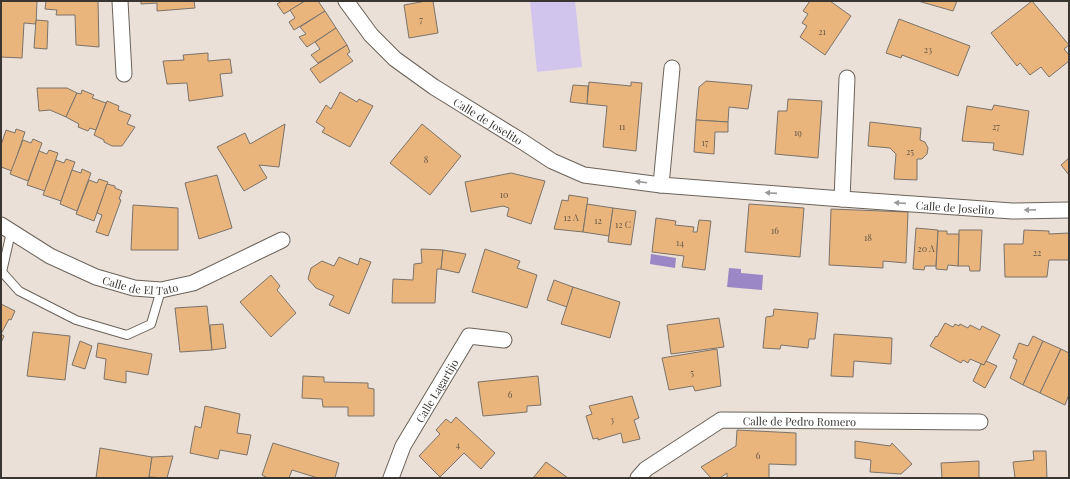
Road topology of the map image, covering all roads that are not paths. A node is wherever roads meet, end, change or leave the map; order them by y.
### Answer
1 (120, 1) edge
2 (346, 1) edge
3 (672, 68) dead end
4 (124, 74) dead end
5 (847, 78) dead end
6 (661, 185) junction
7 (842, 199) junction
8 (1069, 210) edge
9 (6, 229) edge
10 (282, 240) dead end
11 (161, 290) junction
12 (504, 340) dead end
13 (980, 422) dead end
14 (391, 478) edge
15 (638, 478) edge

1 - 4 street
6 -> 2 street, Calle de Joselito
3 - 6 street
5 - 7 street
7 -> 6 street, Calle de Joselito
8 -> 7 street, Calle de Joselito
9 - 11 street, Calle de El Tato
9 - 11 lane
10 - 11 street, Calle de El Tato
12 - 14 street, Calle Lagartijo
13 - 15 street, Calle de Pedro Romero

